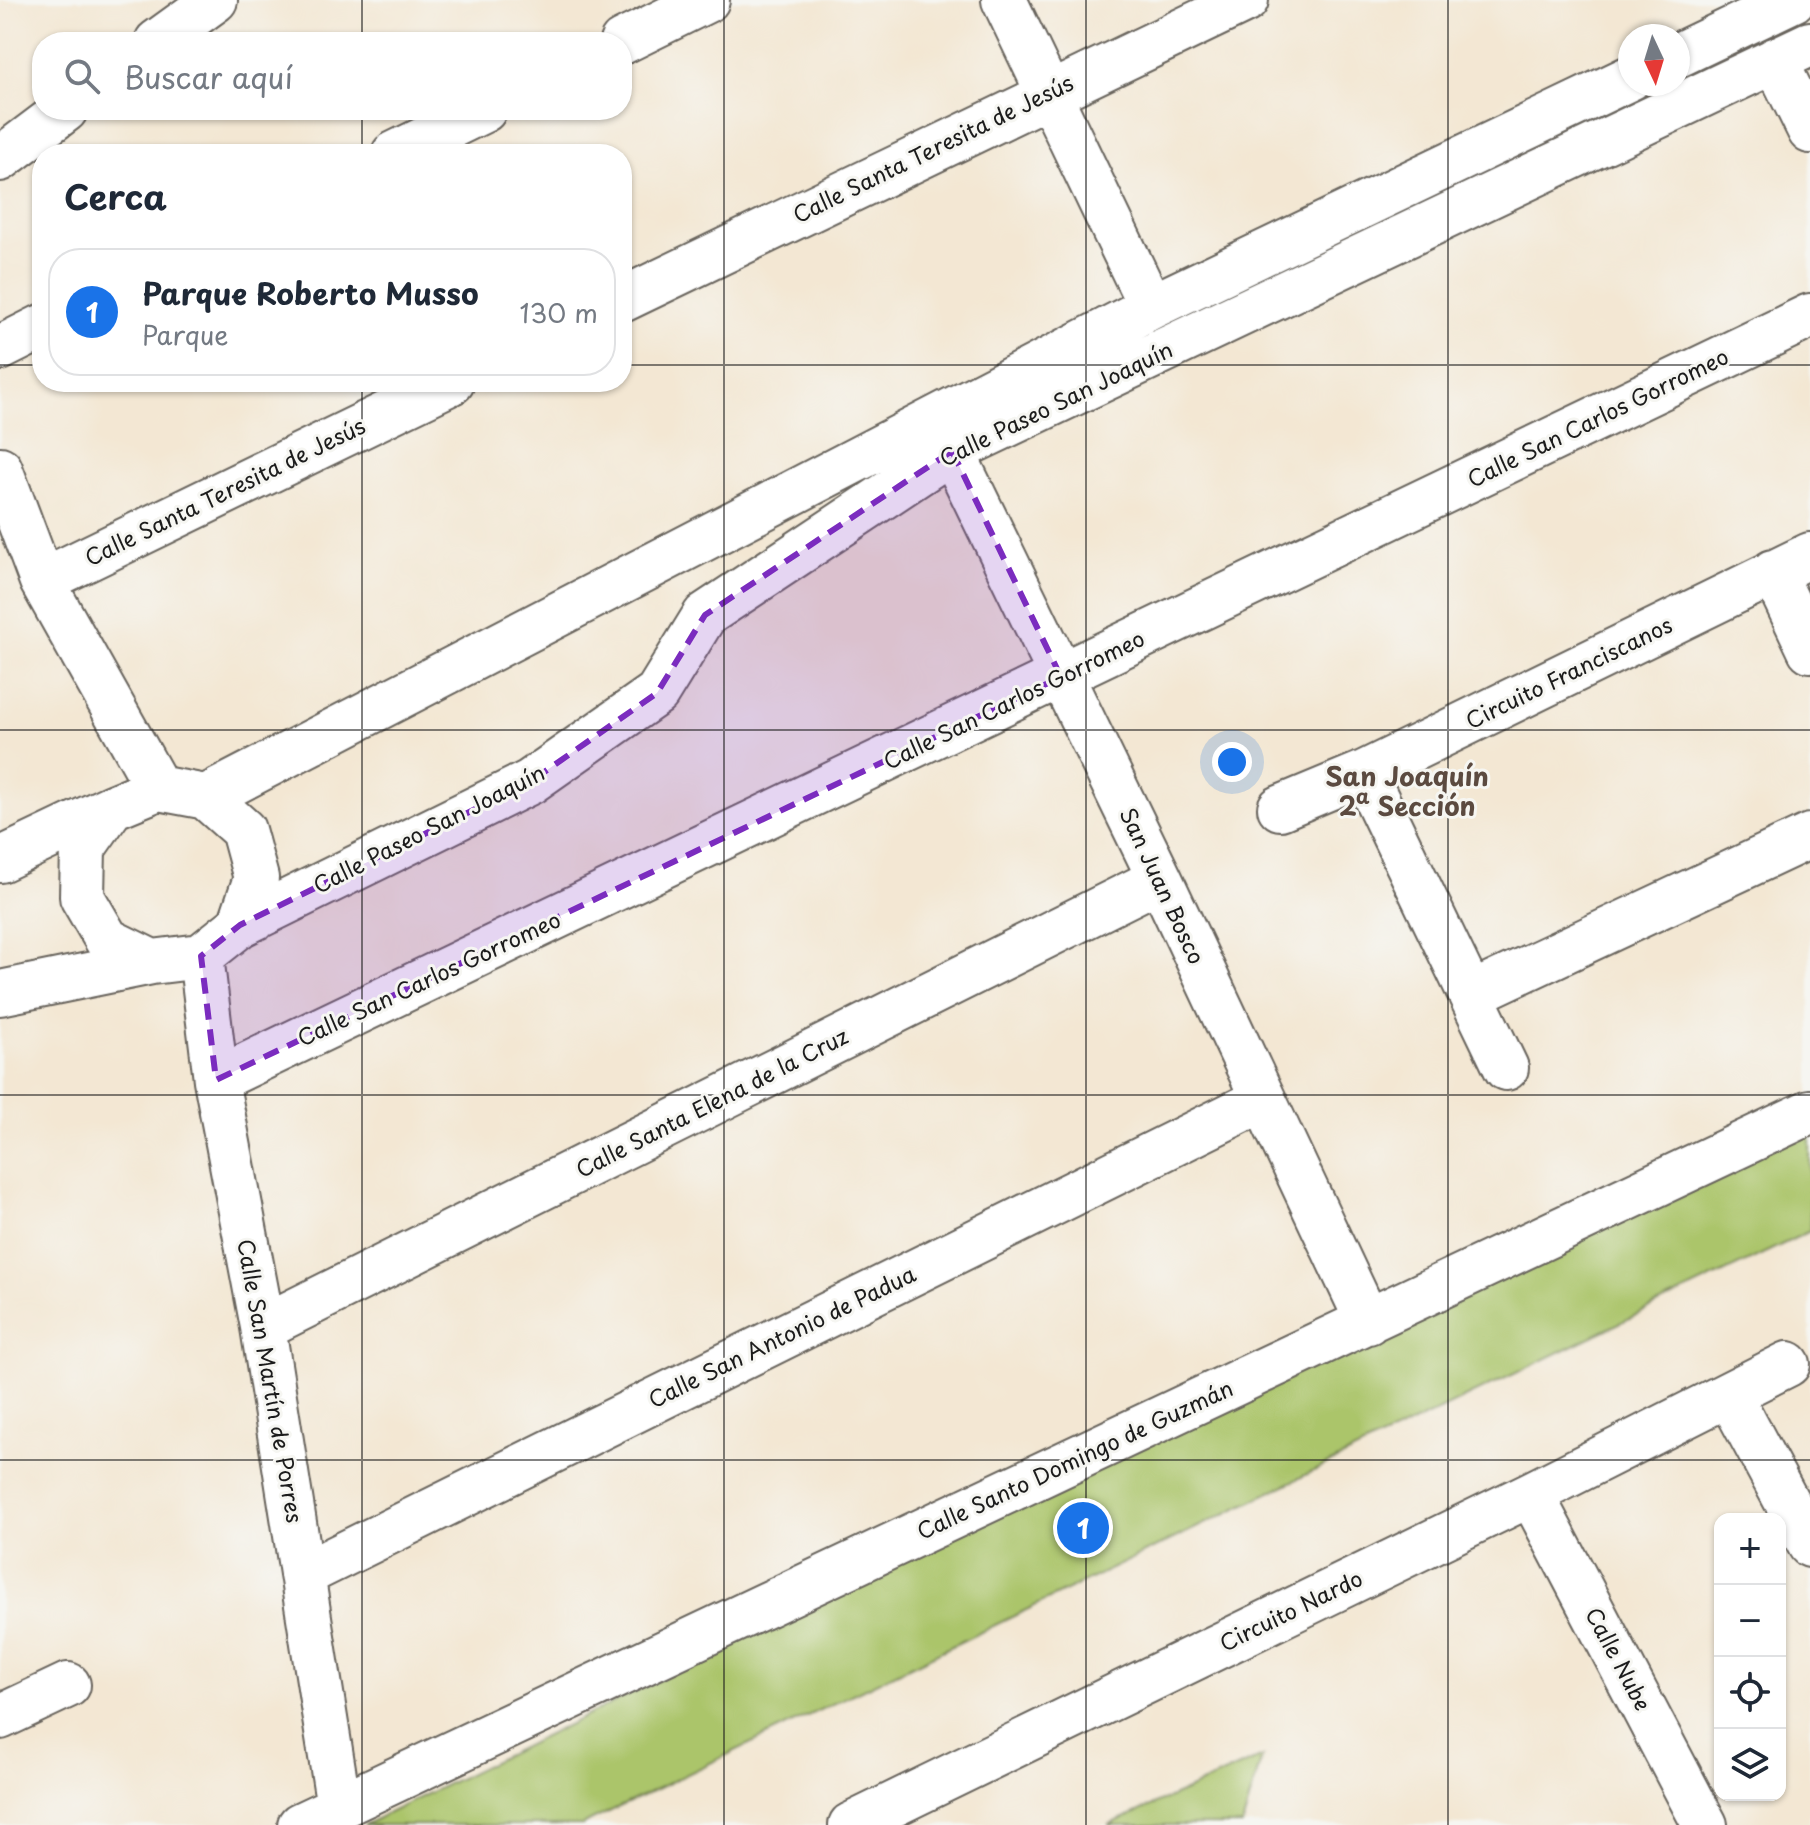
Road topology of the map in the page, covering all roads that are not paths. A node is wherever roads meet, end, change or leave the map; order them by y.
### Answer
1 (215, 0) edge
2 (707, 0) edge
3 (1004, 0) edge
4 (1246, 0) edge
5 (1793, 0) edge
6 (171, 32) edge
7 (632, 37) edge
8 (1690, 49) edge
9 (1792, 52) edge
10 (1618, 84) edge
11 (1048, 94) junction
12 (52, 120) edge
13 (464, 120) edge
14 (1810, 131) edge
15 (414, 144) edge
16 (0, 159) edge
17 (632, 295) edge
18 (1151, 307) junction
19 (1810, 316) edge
20 (32, 332) edge
21 (0, 348) edge
22 (431, 392) edge
23 (952, 451) junction
24 (0, 469) edge
25 (1792, 563) edge
26 (42, 581) junction
27 (1810, 650) edge
28 (1061, 677) junction
29 (1364, 773) junction
30 (158, 788) junction
31 (206, 797) junction
32 (112, 807) junction
33 (1280, 808) dead end
34 (1810, 836) edge
35 (0, 860) edge
36 (1160, 879) junction
37 (240, 925) junction
38 (201, 956) junction
39 (152, 962) junction
40 (0, 993) edge
41 (1472, 994) junction
42 (1506, 1068) dead end
43 (216, 1080) junction
44 (1262, 1100) junction
45 (1810, 1112) edge
46 (1368, 1322) junction
47 (263, 1327) junction
48 (1788, 1364) dead end
49 (1729, 1394) junction
50 (1531, 1494) junction
51 (1810, 1545) edge
52 (302, 1575) junction
53 (68, 1685) dead end
54 (0, 1717) edge
55 (320, 1816) edge
56 (851, 1825) edge
57 (1705, 1825) edge

1 - 6 street
2 - 7 street
3 - 11 street
4 - 11 street, Calle Santa Teresita de Jesús
5 - 8 street
9 - 14 street
9 - 23 street, Calle Paseo San Joaquín
10 - 18 street, Calle Paseo San Joaquín
11 - 17 street, Calle Santa Teresita de Jesús
11 - 18 street
12 - 16 street
13 - 15 street
18 - 31 street, Calle Paseo San Joaquín
19 - 28 street, Calle San Carlos Gorromeo
20 - 21 street
22 - 26 street, Calle Santa Teresita de Jesús
23 - 28 street, San Juan Bosco
23 - 37 street, Calle Paseo San Joaquín
24 - 26 street
25 - 27 street, Circuito Franciscanos
25 - 29 street, Circuito Franciscanos
26 - 30 street
28 - 36 street, San Juan Bosco
28 - 43 street, Calle San Carlos Gorromeo
29 - 33 street, Circuito Franciscanos
29 - 41 street
30 - 31 street
30 - 32 street
31 - 37 street
32 - 35 street
32 - 39 street
34 - 41 street
36 - 44 street, San Juan Bosco
36 - 47 street, Calle Santa Elena de la Cruz
37 - 38 street
38 - 39 street
38 - 43 street, Calle San Martín de Porres
39 - 40 street
41 - 42 street
43 - 47 street, Calle San Martín de Porres
44 - 46 street, San Juan Bosco
44 - 52 street, Calle San Antonio de Padua
45 - 46 street, Calle Santo Domingo de Guzmán
46 - 55 street, Calle Santo Domingo de Guzmán
47 - 52 street, Calle San Martín de Porres
48 - 49 street, Circuito Nardo
49 - 50 street, Circuito Nardo
49 - 51 street
50 - 56 street, Circuito Nardo
50 - 57 street, Calle Nube
52 - 55 street, Calle San Martín de Porres
53 - 54 street

